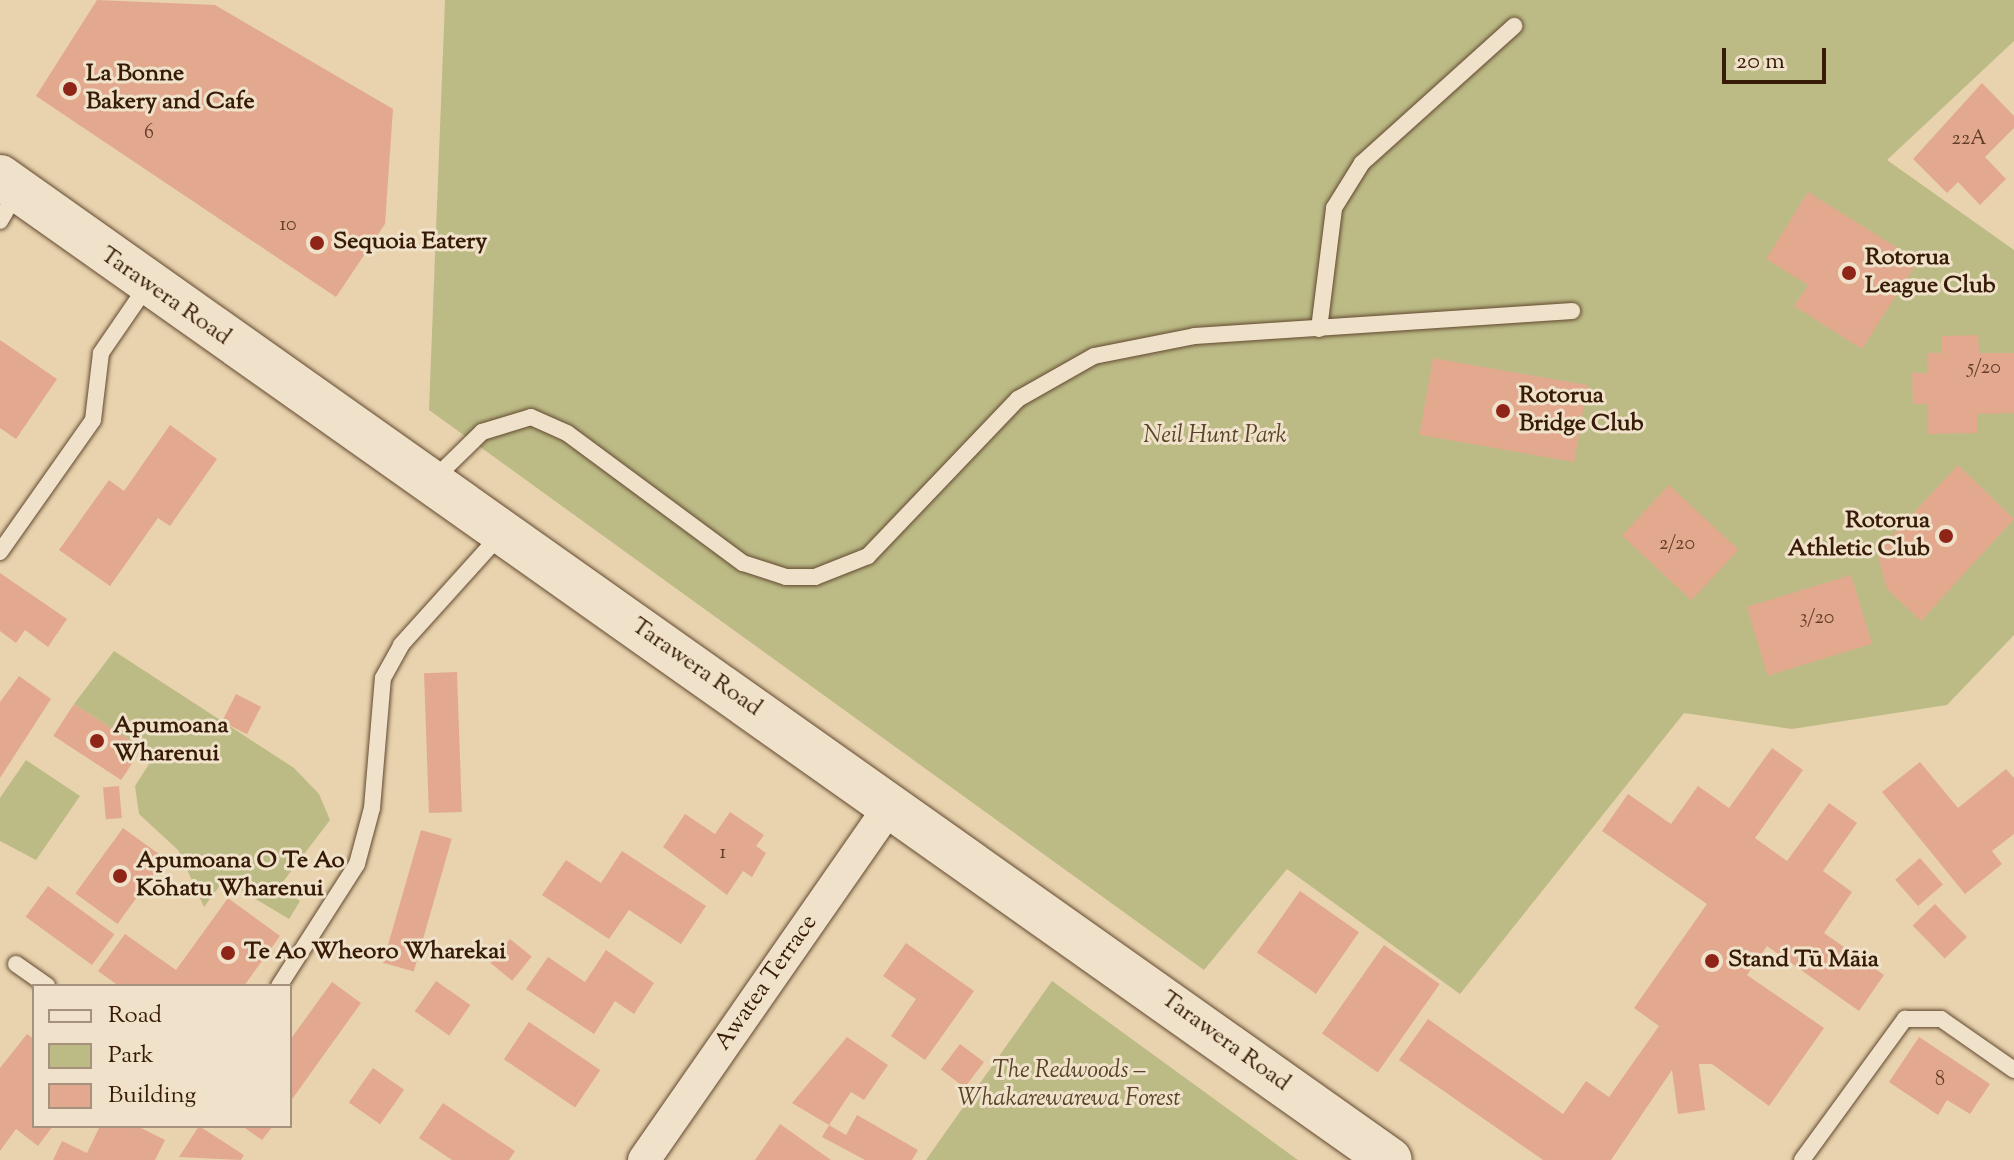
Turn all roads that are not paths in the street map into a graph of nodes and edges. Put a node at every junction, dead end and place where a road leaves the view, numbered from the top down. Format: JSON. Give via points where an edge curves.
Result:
{"nodes":[{"id":1,"x":1514,"y":26,"type":"dead end"},
{"id":2,"x":6,"y":197,"type":"edge"},
{"id":3,"x":147,"y":286,"type":"junction"},
{"id":4,"x":1572,"y":311,"type":"dead end"},
{"id":5,"x":1319,"y":329,"type":"junction"},
{"id":6,"x":432,"y":481,"type":"junction"},
{"id":7,"x":503,"y":531,"type":"junction"},
{"id":8,"x":0,"y":552,"type":"edge"},
{"id":9,"x":891,"y":805,"type":"junction"},
{"id":10,"x":16,"y":964,"type":"dead end"},
{"id":11,"x":44,"y":984,"type":"edge"},
{"id":12,"x":280,"y":984,"type":"edge"},
{"id":13,"x":2014,"y":1070,"type":"edge"},
{"id":14,"x":644,"y":1160,"type":"edge"},
{"id":15,"x":1390,"y":1160,"type":"edge"},
{"id":16,"x":1802,"y":1160,"type":"edge"}],
"edges":[{"from":1,"to":5,"type":"lane","via":[[1362,163],[1334,208]]},
{"from":2,"to":3,"type":"main road","name":"Tarawera Road"},
{"from":3,"to":6,"type":"main road","name":"Tarawera Road"},
{"from":3,"to":8,"type":"lane","via":[[101,353],[93,420]]},
{"from":4,"to":5,"type":"lane"},
{"from":5,"to":6,"type":"lane","via":[[1142,343],[1063,369],[1018,399],[868,556],[815,577],[786,577],[743,563],[567,433],[531,417],[482,432]]},
{"from":6,"to":7,"type":"main road","name":"Tarawera Road"},
{"from":7,"to":9,"type":"main road","name":"Tarawera Road"},
{"from":7,"to":12,"type":"lane","via":[[401,645],[383,678],[372,808],[357,864]]},
{"from":9,"to":14,"type":"street","name":"Awatea Terrace"},
{"from":9,"to":15,"type":"main road","name":"Tarawera Road"},
{"from":10,"to":11,"type":"lane"},
{"from":13,"to":16,"type":"lane","via":[[1941,1019],[1905,1019]]}]}
